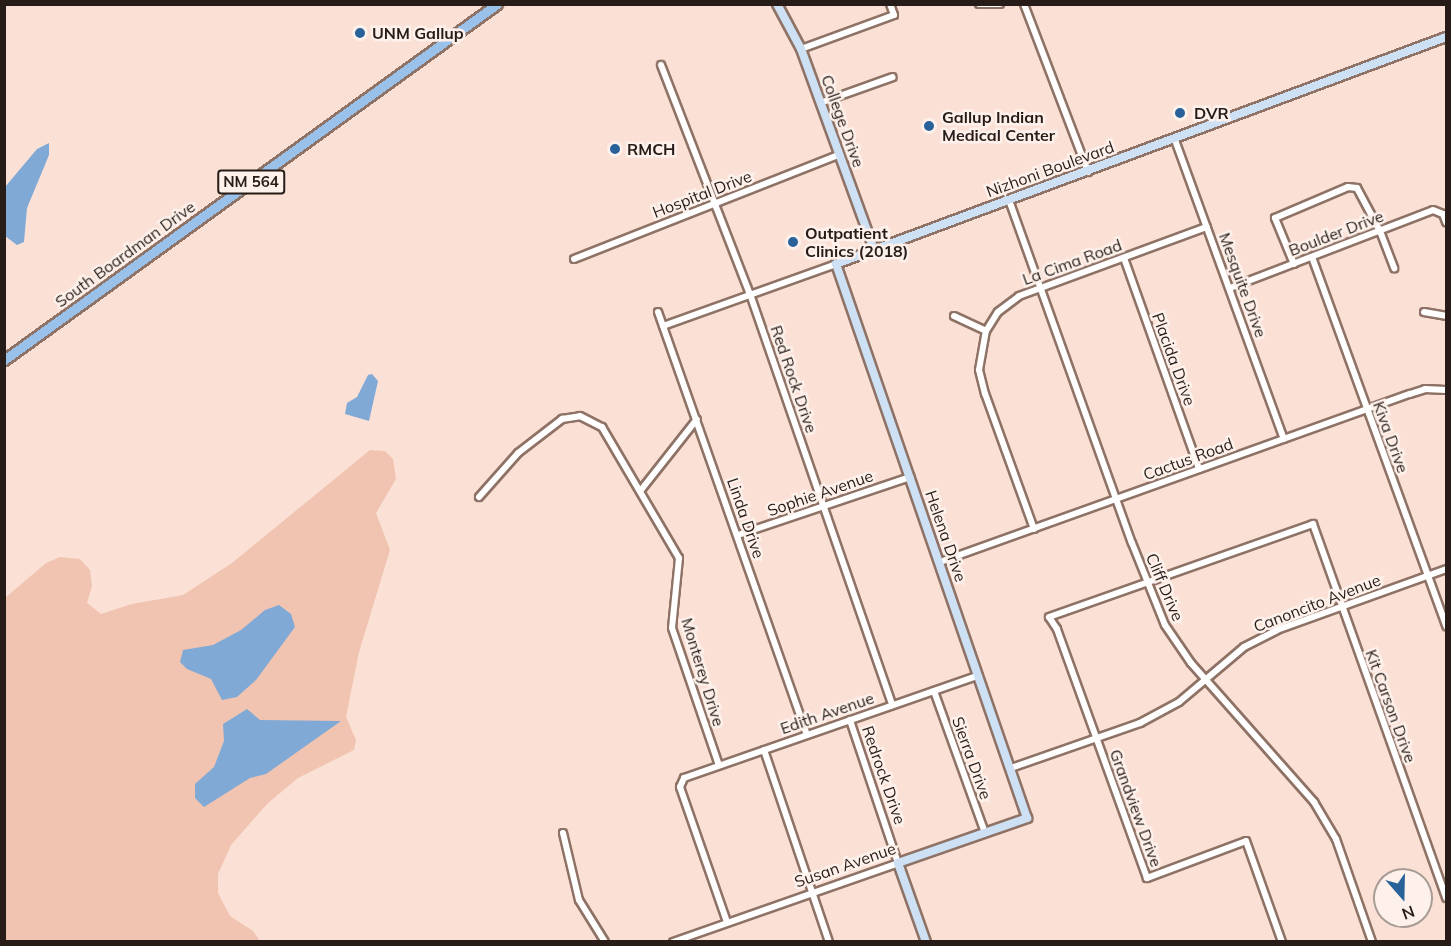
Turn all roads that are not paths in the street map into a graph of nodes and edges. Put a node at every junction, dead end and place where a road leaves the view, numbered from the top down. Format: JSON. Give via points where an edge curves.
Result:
{"nodes":[{"id":1,"x":497,"y":4,"type":"edge"},
{"id":2,"x":777,"y":4,"type":"edge"},
{"id":3,"x":890,"y":4,"type":"edge"},
{"id":4,"x":980,"y":4,"type":"edge"},
{"id":5,"x":1000,"y":4,"type":"edge"},
{"id":6,"x":1024,"y":4,"type":"edge"},
{"id":7,"x":1446,"y":37,"type":"edge"},
{"id":8,"x":801,"y":49,"type":"junction"},
{"id":9,"x":661,"y":65,"type":"dead end"},
{"id":10,"x":893,"y":77,"type":"dead end"},
{"id":11,"x":820,"y":103,"type":"junction"},
{"id":12,"x":1175,"y":140,"type":"junction"},
{"id":13,"x":840,"y":154,"type":"junction"},
{"id":14,"x":1088,"y":172,"type":"junction"},
{"id":15,"x":1009,"y":200,"type":"junction"},
{"id":16,"x":716,"y":204,"type":"junction"},
{"id":17,"x":1446,"y":222,"type":"edge"},
{"id":18,"x":1208,"y":227,"type":"junction"},
{"id":19,"x":1380,"y":231,"type":"junction"},
{"id":20,"x":874,"y":250,"type":"junction"},
{"id":21,"x":1312,"y":257,"type":"junction"},
{"id":22,"x":1124,"y":258,"type":"junction"},
{"id":23,"x":574,"y":259,"type":"dead end"},
{"id":24,"x":836,"y":264,"type":"junction"},
{"id":25,"x":1294,"y":264,"type":"junction"},
{"id":26,"x":1394,"y":268,"type":"dead end"},
{"id":27,"x":1041,"y":288,"type":"junction"},
{"id":28,"x":1230,"y":288,"type":"junction"},
{"id":29,"x":750,"y":294,"type":"junction"},
{"id":30,"x":658,"y":312,"type":"dead end"},
{"id":31,"x":1424,"y":312,"type":"dead end"},
{"id":32,"x":954,"y":316,"type":"dead end"},
{"id":33,"x":1446,"y":316,"type":"edge"},
{"id":34,"x":663,"y":326,"type":"junction"},
{"id":35,"x":986,"y":331,"type":"junction"},
{"id":36,"x":4,"y":360,"type":"edge"},
{"id":37,"x":1446,"y":390,"type":"edge"},
{"id":38,"x":1366,"y":409,"type":"junction"},
{"id":39,"x":697,"y":419,"type":"junction"},
{"id":40,"x":1284,"y":439,"type":"junction"},
{"id":41,"x":1199,"y":469,"type":"junction"},
{"id":42,"x":910,"y":477,"type":"junction"},
{"id":43,"x":641,"y":490,"type":"junction"},
{"id":44,"x":478,"y":497,"type":"dead end"},
{"id":45,"x":1117,"y":499,"type":"junction"},
{"id":46,"x":824,"y":506,"type":"junction"},
{"id":47,"x":1034,"y":529,"type":"junction"},
{"id":48,"x":738,"y":535,"type":"junction"},
{"id":49,"x":940,"y":562,"type":"junction"},
{"id":50,"x":1446,"y":569,"type":"edge"},
{"id":51,"x":1428,"y":576,"type":"junction"},
{"id":52,"x":1148,"y":584,"type":"junction"},
{"id":53,"x":1341,"y":606,"type":"junction"},
{"id":54,"x":1446,"y":626,"type":"edge"},
{"id":55,"x":979,"y":675,"type":"junction"},
{"id":56,"x":1206,"y":678,"type":"junction"},
{"id":57,"x":934,"y":691,"type":"junction"},
{"id":58,"x":892,"y":705,"type":"junction"},
{"id":59,"x":850,"y":720,"type":"junction"},
{"id":60,"x":807,"y":735,"type":"junction"},
{"id":61,"x":1097,"y":738,"type":"junction"},
{"id":62,"x":764,"y":750,"type":"junction"},
{"id":63,"x":719,"y":765,"type":"junction"},
{"id":64,"x":1011,"y":768,"type":"junction"},
{"id":65,"x":1027,"y":818,"type":"joint"},
{"id":66,"x":563,"y":833,"type":"dead end"},
{"id":67,"x":985,"y":833,"type":"junction"},
{"id":68,"x":898,"y":863,"type":"junction"},
{"id":69,"x":812,"y":893,"type":"junction"},
{"id":70,"x":1446,"y":898,"type":"edge"},
{"id":71,"x":727,"y":922,"type":"junction"},
{"id":72,"x":605,"y":942,"type":"edge"},
{"id":73,"x":673,"y":942,"type":"edge"},
{"id":74,"x":829,"y":942,"type":"edge"},
{"id":75,"x":926,"y":942,"type":"edge"},
{"id":76,"x":1282,"y":942,"type":"edge"},
{"id":77,"x":1372,"y":942,"type":"edge"}],
"edges":[{"from":1,"to":36,"type":"main road","name":"South Boardman Drive","number":"NM 564"},
{"from":2,"to":8,"type":"main road","name":"College Drive"},
{"from":3,"to":8,"type":"street","via":[[894,15]]},
{"from":4,"to":5,"type":"street"},
{"from":6,"to":14,"type":"street"},
{"from":7,"to":12,"type":"main road","name":"Nizhoni Boulevard"},
{"from":8,"to":11,"type":"main road","name":"College Drive"},
{"from":9,"to":16,"type":"street","name":"Red Rock Drive"},
{"from":10,"to":11,"type":"street"},
{"from":11,"to":13,"type":"main road","name":"College Drive"},
{"from":12,"to":14,"type":"main road","name":"Nizhoni Boulevard"},
{"from":12,"to":18,"type":"street","name":"Mesquite Drive"},
{"from":13,"to":16,"type":"street","name":"Hospital Drive"},
{"from":13,"to":20,"type":"main road","name":"College Drive"},
{"from":14,"to":15,"type":"main road","name":"Nizhoni Boulevard"},
{"from":15,"to":20,"type":"main road","name":"Nizhoni Boulevard"},
{"from":15,"to":27,"type":"street","name":"Cliff Drive"},
{"from":16,"to":23,"type":"street","name":"Hospital Drive"},
{"from":16,"to":29,"type":"street","name":"Red Rock Drive"},
{"from":17,"to":19,"type":"street","name":"Boulder Drive","via":[[1433,210]]},
{"from":18,"to":22,"type":"street","name":"La Cima Road"},
{"from":18,"to":28,"type":"street","name":"Mesquite Drive"},
{"from":19,"to":21,"type":"street","name":"Boulder Drive"},
{"from":19,"to":25,"type":"street","via":[[1357,188],[1348,187],[1298,205],[1275,218]]},
{"from":19,"to":26,"type":"street"},
{"from":20,"to":24,"type":"main road","name":"Nizhoni Boulevard"},
{"from":21,"to":25,"type":"street","name":"Boulder Drive"},
{"from":21,"to":38,"type":"street","name":"Kiva Drive"},
{"from":22,"to":27,"type":"street","name":"La Cima Road"},
{"from":22,"to":41,"type":"street","name":"Placida Drive"},
{"from":24,"to":29,"type":"street","name":"Nizhoni Boulevard"},
{"from":24,"to":42,"type":"main road","name":"Helena Drive"},
{"from":25,"to":28,"type":"street","name":"Boulder Drive"},
{"from":27,"to":35,"type":"street","name":"La Cima Road","via":[[1008,304]]},
{"from":27,"to":45,"type":"street","name":"Cliff Drive"},
{"from":28,"to":40,"type":"street","name":"Mesquite Drive"},
{"from":29,"to":34,"type":"street","name":"Nizhoni Boulevard"},
{"from":29,"to":46,"type":"street","name":"Red Rock Drive"},
{"from":30,"to":34,"type":"street","name":"Linda Drive"},
{"from":31,"to":33,"type":"street"},
{"from":32,"to":35,"type":"street"},
{"from":34,"to":39,"type":"street","name":"Linda Drive"},
{"from":35,"to":47,"type":"street","name":"La Cima Road","via":[[979,370]]},
{"from":37,"to":38,"type":"street","name":"Cactus Road","via":[[1425,389]]},
{"from":38,"to":40,"type":"street","name":"Cactus Road"},
{"from":38,"to":51,"type":"street","name":"Kiva Drive"},
{"from":39,"to":43,"type":"street"},
{"from":39,"to":48,"type":"street","name":"Linda Drive"},
{"from":40,"to":41,"type":"street","name":"Cactus Road"},
{"from":41,"to":45,"type":"street","name":"Cactus Road"},
{"from":42,"to":46,"type":"street","name":"Sophie Avenue"},
{"from":42,"to":49,"type":"main road","name":"Helena Drive"},
{"from":43,"to":44,"type":"street","name":"Monterey Drive","via":[[602,427],[580,416],[562,419],[518,453]]},
{"from":43,"to":63,"type":"street","name":"Monterey Drive","via":[[679,558],[672,628]]},
{"from":45,"to":47,"type":"street","name":"Cactus Road"},
{"from":45,"to":52,"type":"street","name":"Cliff Drive"},
{"from":46,"to":48,"type":"street","name":"Sophie Avenue"},
{"from":46,"to":58,"type":"street","name":"Red Rock Drive"},
{"from":47,"to":49,"type":"street","name":"Cactus Road"},
{"from":48,"to":60,"type":"street","name":"Linda Drive"},
{"from":49,"to":55,"type":"main road","name":"Helena Drive"},
{"from":50,"to":51,"type":"street","name":"Canoncito Avenue"},
{"from":51,"to":53,"type":"street","name":"Canoncito Avenue"},
{"from":51,"to":54,"type":"street","name":"Kiva Drive"},
{"from":52,"to":53,"type":"street","name":"Kit Carson Drive","via":[[1313,524]]},
{"from":52,"to":56,"type":"street","name":"Cliff Drive","via":[[1173,638]]},
{"from":52,"to":61,"type":"street","name":"Grandview Drive","via":[[1049,617],[1057,629]]},
{"from":53,"to":56,"type":"street","name":"Canoncito Avenue","via":[[1252,642]]},
{"from":53,"to":70,"type":"street","name":"Kit Carson Drive"},
{"from":55,"to":57,"type":"street","name":"Edith Avenue"},
{"from":55,"to":64,"type":"main road","name":"Helena Drive"},
{"from":56,"to":61,"type":"street","name":"Canoncito Avenue","via":[[1179,702],[1140,723]]},
{"from":56,"to":77,"type":"street","name":"Cliff Drive","via":[[1314,802],[1335,839]]},
{"from":57,"to":58,"type":"street","name":"Edith Avenue"},
{"from":57,"to":67,"type":"street","name":"Sierra Drive"},
{"from":58,"to":59,"type":"street","name":"Edith Avenue"},
{"from":59,"to":60,"type":"street","name":"Edith Avenue"},
{"from":59,"to":68,"type":"street","name":"Redrock Drive"},
{"from":60,"to":62,"type":"street","name":"Edith Avenue"},
{"from":61,"to":64,"type":"street","name":"Canoncito Avenue"},
{"from":61,"to":76,"type":"street","name":"Grandview Drive","via":[[1147,878],[1246,841]]},
{"from":62,"to":63,"type":"street","name":"Edith Avenue"},
{"from":62,"to":69,"type":"street"},
{"from":63,"to":71,"type":"street","name":"Edith Avenue","via":[[684,778],[680,787]]},
{"from":64,"to":65,"type":"main road","name":"Helena Drive"},
{"from":65,"to":67,"type":"main road","name":"Susan Avenue"},
{"from":66,"to":72,"type":"street","via":[[579,900]]},
{"from":67,"to":68,"type":"main road","name":"Susan Avenue"},
{"from":68,"to":69,"type":"street","name":"Susan Avenue"},
{"from":68,"to":75,"type":"main road","name":"Redrock Drive"},
{"from":69,"to":71,"type":"street","name":"Susan Avenue"},
{"from":69,"to":74,"type":"street"},
{"from":71,"to":73,"type":"street","name":"Susan Avenue"}]}
